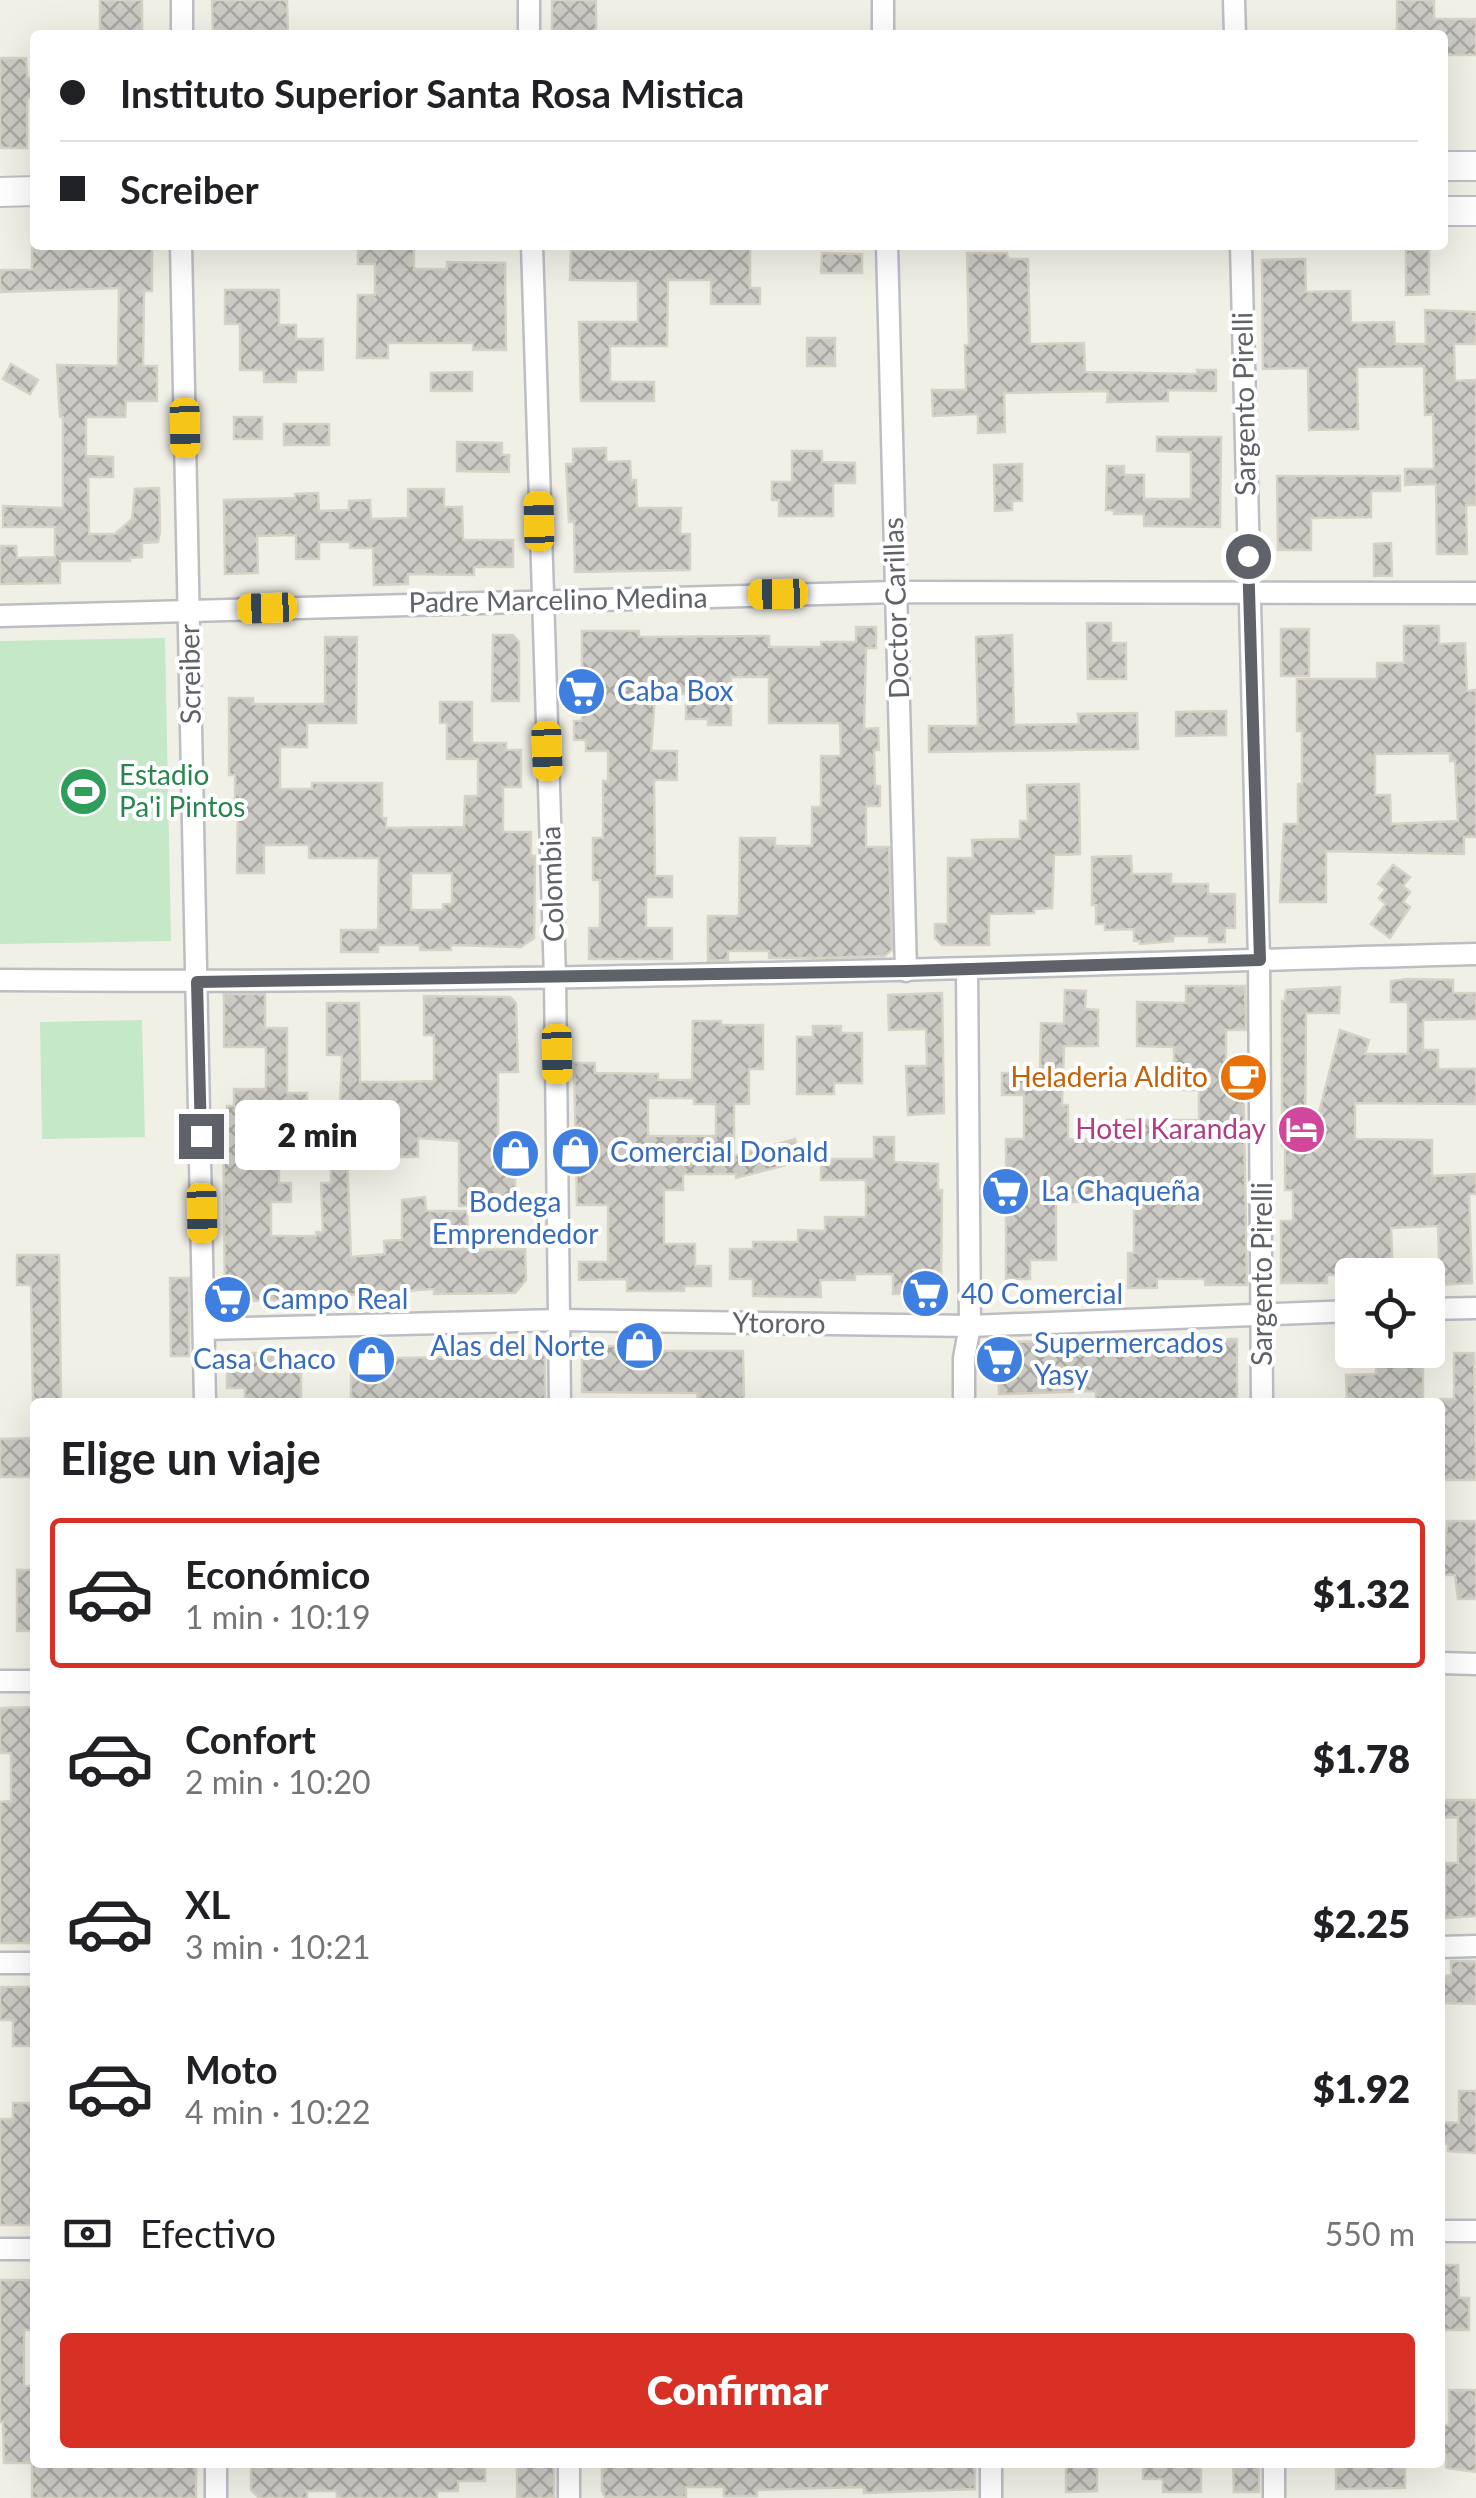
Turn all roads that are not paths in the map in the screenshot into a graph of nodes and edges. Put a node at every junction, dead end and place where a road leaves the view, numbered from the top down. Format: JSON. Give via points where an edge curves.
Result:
{"nodes":[{"id":1,"x":182,"y":0,"type":"edge"},
{"id":2,"x":529,"y":0,"type":"edge"},
{"id":3,"x":883,"y":0,"type":"edge"},
{"id":4,"x":1234,"y":0,"type":"edge"},
{"id":5,"x":182,"y":30,"type":"edge"},
{"id":6,"x":529,"y":30,"type":"edge"},
{"id":7,"x":883,"y":30,"type":"edge"},
{"id":8,"x":1235,"y":30,"type":"edge"},
{"id":9,"x":1448,"y":166,"type":"edge"},
{"id":10,"x":1476,"y":166,"type":"edge"},
{"id":11,"x":30,"y":190,"type":"edge"},
{"id":12,"x":0,"y":192,"type":"edge"},
{"id":13,"x":1448,"y":211,"type":"edge"},
{"id":14,"x":1476,"y":212,"type":"edge"},
{"id":15,"x":181,"y":250,"type":"edge"},
{"id":16,"x":532,"y":250,"type":"edge"},
{"id":17,"x":887,"y":250,"type":"edge"},
{"id":18,"x":1241,"y":250,"type":"edge"},
{"id":19,"x":896,"y":592,"type":"junction"},
{"id":20,"x":1476,"y":594,"type":"edge"},
{"id":21,"x":1248,"y":595,"type":"junction"},
{"id":22,"x":541,"y":600,"type":"junction"},
{"id":23,"x":189,"y":610,"type":"junction"},
{"id":24,"x":0,"y":616,"type":"edge"},
{"id":25,"x":1476,"y":954,"type":"edge"},
{"id":26,"x":1260,"y":960,"type":"junction"},
{"id":27,"x":967,"y":969,"type":"junction"},
{"id":28,"x":906,"y":971,"type":"junction"},
{"id":29,"x":556,"y":978,"type":"junction"},
{"id":30,"x":0,"y":980,"type":"edge"},
{"id":31,"x":197,"y":982,"type":"junction"},
{"id":32,"x":1476,"y":1308,"type":"edge"},
{"id":33,"x":1445,"y":1309,"type":"edge"},
{"id":34,"x":1335,"y":1311,"type":"edge"},
{"id":35,"x":1262,"y":1313,"type":"junction"},
{"id":36,"x":561,"y":1320,"type":"junction"},
{"id":37,"x":970,"y":1326,"type":"junction"},
{"id":38,"x":205,"y":1329,"type":"junction"},
{"id":39,"x":206,"y":1398,"type":"edge"},
{"id":40,"x":560,"y":1398,"type":"edge"},
{"id":41,"x":964,"y":1398,"type":"edge"},
{"id":42,"x":1262,"y":1398,"type":"edge"},
{"id":43,"x":1445,"y":1663,"type":"edge"},
{"id":44,"x":1476,"y":1664,"type":"edge"},
{"id":45,"x":0,"y":1681,"type":"edge"},
{"id":46,"x":30,"y":1681,"type":"edge"},
{"id":47,"x":1476,"y":1946,"type":"edge"},
{"id":48,"x":1445,"y":1947,"type":"edge"},
{"id":49,"x":0,"y":1963,"type":"edge"},
{"id":50,"x":30,"y":1963,"type":"edge"},
{"id":51,"x":1476,"y":2230,"type":"edge"},
{"id":52,"x":1445,"y":2231,"type":"edge"},
{"id":53,"x":0,"y":2249,"type":"edge"},
{"id":54,"x":30,"y":2249,"type":"edge"},
{"id":55,"x":216,"y":2468,"type":"edge"},
{"id":56,"x":569,"y":2468,"type":"edge"},
{"id":57,"x":991,"y":2468,"type":"edge"},
{"id":58,"x":1274,"y":2468,"type":"edge"},
{"id":59,"x":216,"y":2498,"type":"edge"},
{"id":60,"x":569,"y":2498,"type":"edge"},
{"id":61,"x":991,"y":2498,"type":"edge"},
{"id":62,"x":1274,"y":2498,"type":"edge"}],
"edges":[{"from":1,"to":5,"type":"street"},
{"from":2,"to":6,"type":"street"},
{"from":3,"to":7,"type":"street"},
{"from":4,"to":8,"type":"street"},
{"from":9,"to":10,"type":"street"},
{"from":11,"to":12,"type":"street"},
{"from":13,"to":14,"type":"street"},
{"from":15,"to":23,"type":"street","name":"Screiber"},
{"from":16,"to":22,"type":"street","name":"Colombia"},
{"from":17,"to":19,"type":"street","name":"Doctor Carillas"},
{"from":18,"to":21,"type":"street","name":"Sargento Pirelli"},
{"from":19,"to":21,"type":"street","name":"Padre Marcelino Medina"},
{"from":19,"to":22,"type":"street","name":"Padre Marcelino Medina"},
{"from":19,"to":28,"type":"street","name":"Doctor Carillas"},
{"from":20,"to":21,"type":"street","name":"Padre Marcelino Medina"},
{"from":21,"to":26,"type":"street","name":"Sargento Pirelli"},
{"from":22,"to":23,"type":"street","name":"Padre Marcelino Medina"},
{"from":22,"to":29,"type":"street","name":"Colombia"},
{"from":23,"to":24,"type":"street","name":"Padre Marcelino Medina"},
{"from":23,"to":31,"type":"street","name":"Screiber"},
{"from":25,"to":26,"type":"street"},
{"from":26,"to":27,"type":"street"},
{"from":26,"to":35,"type":"street","name":"Sargento Pirelli"},
{"from":27,"to":28,"type":"street"},
{"from":27,"to":37,"type":"street"},
{"from":28,"to":29,"type":"street"},
{"from":29,"to":31,"type":"street"},
{"from":29,"to":36,"type":"street","name":"Colombia"},
{"from":30,"to":31,"type":"street"},
{"from":31,"to":38,"type":"street","name":"Screiber"},
{"from":32,"to":33,"type":"street"},
{"from":34,"to":35,"type":"street","name":"Ytororo"},
{"from":35,"to":37,"type":"street","name":"Ytororo"},
{"from":35,"to":42,"type":"street","name":"Sargento Pirelli"},
{"from":36,"to":37,"type":"street","name":"Ytororo"},
{"from":36,"to":38,"type":"street","name":"Ytororo"},
{"from":36,"to":40,"type":"street","name":"Colombia"},
{"from":37,"to":41,"type":"street"},
{"from":38,"to":39,"type":"street","name":"Screiber"},
{"from":43,"to":44,"type":"street"},
{"from":45,"to":46,"type":"street"},
{"from":47,"to":48,"type":"street"},
{"from":49,"to":50,"type":"street"},
{"from":51,"to":52,"type":"street"},
{"from":53,"to":54,"type":"street"},
{"from":55,"to":59,"type":"street"},
{"from":56,"to":60,"type":"street"},
{"from":57,"to":61,"type":"street"},
{"from":58,"to":62,"type":"street"}]}
